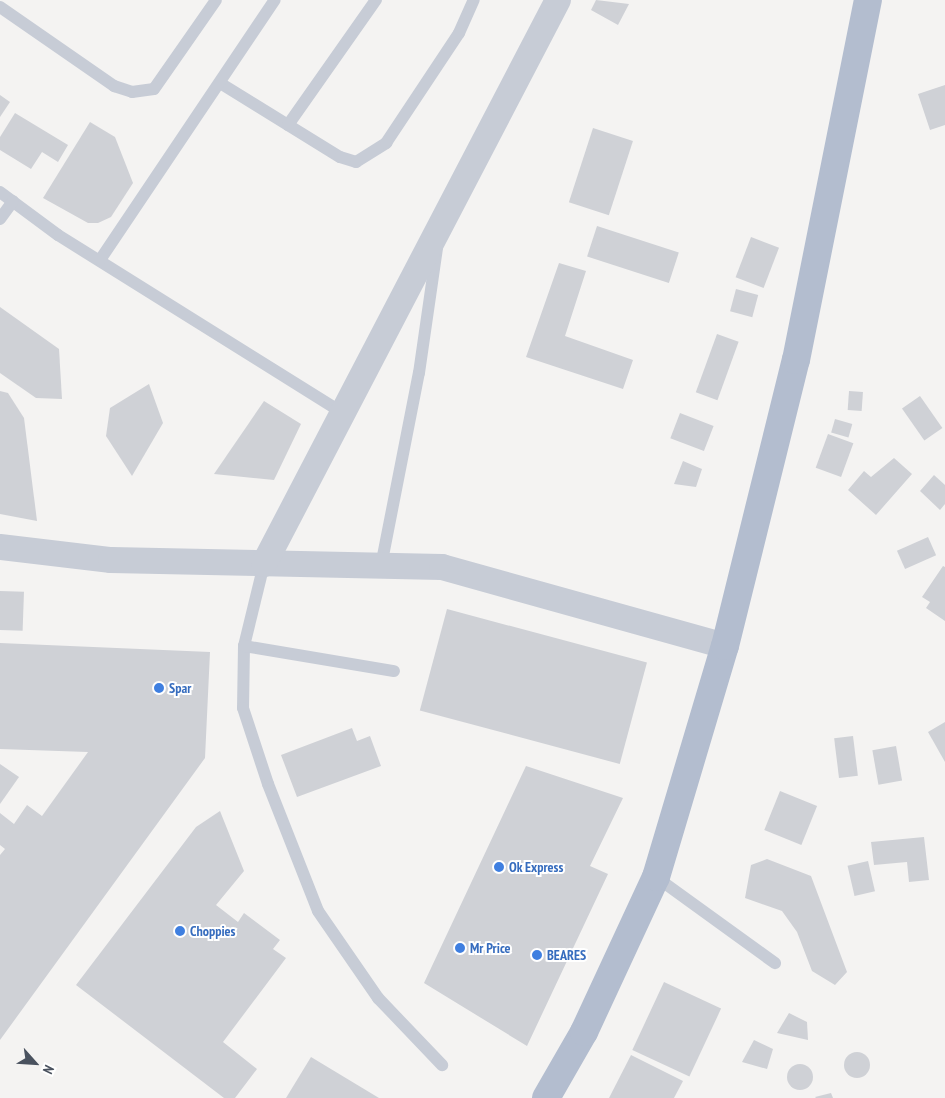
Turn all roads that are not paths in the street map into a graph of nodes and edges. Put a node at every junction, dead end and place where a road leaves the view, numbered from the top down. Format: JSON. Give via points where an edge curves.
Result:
{"nodes":[{"id":1,"x":216,"y":0,"type":"edge"},
{"id":2,"x":275,"y":0,"type":"edge"},
{"id":3,"x":376,"y":0,"type":"edge"},
{"id":4,"x":474,"y":0,"type":"edge"},
{"id":5,"x":558,"y":0,"type":"edge"},
{"id":6,"x":868,"y":0,"type":"edge"},
{"id":7,"x":0,"y":7,"type":"edge"},
{"id":8,"x":220,"y":83,"type":"junction"},
{"id":9,"x":288,"y":125,"type":"junction"},
{"id":10,"x":0,"y":192,"type":"edge"},
{"id":11,"x":13,"y":201,"type":"junction"},
{"id":12,"x":0,"y":219,"type":"edge"},
{"id":13,"x":439,"y":234,"type":"junction"},
{"id":14,"x":100,"y":260,"type":"junction"},
{"id":15,"x":345,"y":414,"type":"junction"},
{"id":16,"x":0,"y":547,"type":"edge"},
{"id":17,"x":264,"y":564,"type":"junction"},
{"id":18,"x":380,"y":566,"type":"junction"},
{"id":19,"x":244,"y":646,"type":"junction"},
{"id":20,"x":725,"y":646,"type":"junction"},
{"id":21,"x":394,"y":671,"type":"dead end"},
{"id":22,"x":656,"y":877,"type":"junction"},
{"id":23,"x":775,"y":963,"type":"dead end"},
{"id":24,"x":442,"y":1065,"type":"dead end"},
{"id":25,"x":546,"y":1098,"type":"edge"}],
"edges":[{"from":1,"to":7,"type":"lane","via":[[154,88],[132,92],[114,86]]},
{"from":2,"to":8,"type":"lane"},
{"from":3,"to":9,"type":"lane"},
{"from":4,"to":9,"type":"lane","via":[[410,109],[371,156],[356,162],[340,158]]},
{"from":5,"to":13,"type":"street"},
{"from":6,"to":20,"type":"main road","via":[[796,360]]},
{"from":8,"to":9,"type":"lane"},
{"from":8,"to":14,"type":"lane"},
{"from":10,"to":11,"type":"lane"},
{"from":11,"to":12,"type":"lane"},
{"from":11,"to":14,"type":"lane"},
{"from":13,"to":15,"type":"street"},
{"from":13,"to":18,"type":"lane","via":[[419,373]]},
{"from":14,"to":15,"type":"lane"},
{"from":15,"to":17,"type":"street"},
{"from":16,"to":17,"type":"street","via":[[111,560]]},
{"from":17,"to":18,"type":"street"},
{"from":17,"to":19,"type":"lane"},
{"from":18,"to":20,"type":"street","via":[[451,570]]},
{"from":19,"to":21,"type":"lane"},
{"from":19,"to":24,"type":"lane","via":[[243,708],[318,911],[378,998]]},
{"from":20,"to":22,"type":"main road"},
{"from":22,"to":23,"type":"lane"},
{"from":22,"to":25,"type":"main road","via":[[584,1032]]}]}
